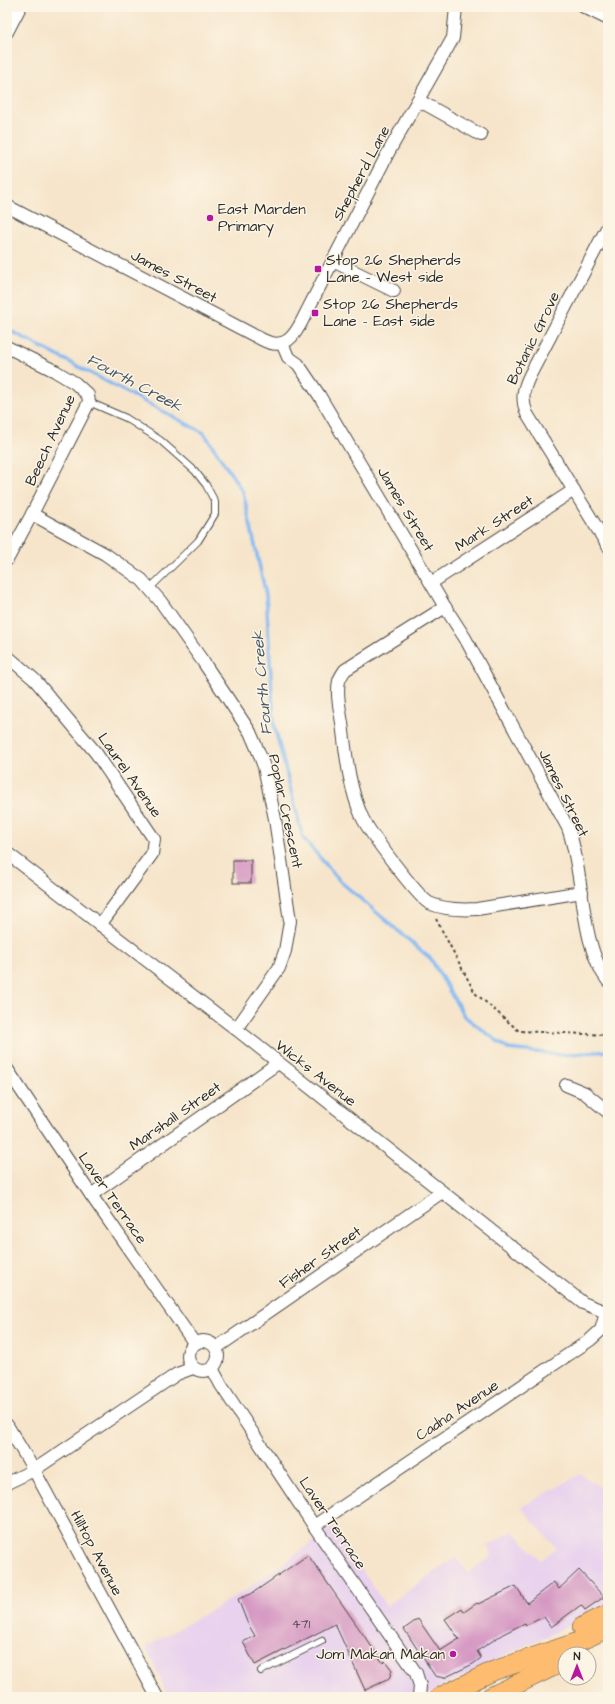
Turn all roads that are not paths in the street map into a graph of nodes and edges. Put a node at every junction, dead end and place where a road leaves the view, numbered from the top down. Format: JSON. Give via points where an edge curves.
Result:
{"nodes":[{"id":1,"x":20,"y":7,"type":"edge"},
{"id":2,"x":456,"y":7,"type":"edge"},
{"id":3,"x":584,"y":7,"type":"edge"},
{"id":4,"x":608,"y":19,"type":"edge"},
{"id":5,"x":7,"y":32,"type":"edge"},
{"id":6,"x":418,"y":100,"type":"junction"},
{"id":7,"x":481,"y":134,"type":"dead end"},
{"id":8,"x":7,"y":206,"type":"edge"},
{"id":9,"x":608,"y":226,"type":"edge"},
{"id":10,"x":333,"y":261,"type":"junction"},
{"id":11,"x":394,"y":291,"type":"dead end"},
{"id":12,"x":282,"y":343,"type":"junction"},
{"id":13,"x":7,"y":347,"type":"edge"},
{"id":14,"x":89,"y":402,"type":"junction"},
{"id":15,"x":574,"y":490,"type":"junction"},
{"id":16,"x":32,"y":514,"type":"junction"},
{"id":17,"x":608,"y":546,"type":"edge"},
{"id":18,"x":7,"y":560,"type":"edge"},
{"id":19,"x":431,"y":583,"type":"junction"},
{"id":20,"x":149,"y":589,"type":"junction"},
{"id":21,"x":445,"y":608,"type":"junction"},
{"id":22,"x":7,"y":656,"type":"edge"},
{"id":23,"x":7,"y":853,"type":"edge"},
{"id":24,"x":582,"y":892,"type":"junction"},
{"id":25,"x":100,"y":925,"type":"junction"},
{"id":26,"x":608,"y":981,"type":"edge"},
{"id":27,"x":236,"y":1030,"type":"junction"},
{"id":28,"x":278,"y":1063,"type":"junction"},
{"id":29,"x":7,"y":1069,"type":"edge"},
{"id":30,"x":566,"y":1086,"type":"dead end"},
{"id":31,"x":608,"y":1112,"type":"edge"},
{"id":32,"x":442,"y":1192,"type":"junction"},
{"id":33,"x":91,"y":1195,"type":"junction"},
{"id":34,"x":607,"y":1313,"type":"edge"},
{"id":35,"x":195,"y":1344,"type":"junction"},
{"id":36,"x":216,"y":1348,"type":"junction"},
{"id":37,"x":193,"y":1368,"type":"junction"},
{"id":38,"x":212,"y":1368,"type":"junction"},
{"id":39,"x":7,"y":1425,"type":"edge"},
{"id":40,"x":34,"y":1470,"type":"junction"},
{"id":41,"x":7,"y":1483,"type":"edge"},
{"id":42,"x":314,"y":1526,"type":"junction"},
{"id":43,"x":608,"y":1614,"type":"edge"},
{"id":44,"x":608,"y":1628,"type":"edge"},
{"id":45,"x":322,"y":1641,"type":"dead end"},
{"id":46,"x":608,"y":1641,"type":"edge"},
{"id":47,"x":597,"y":1646,"type":"edge"},
{"id":48,"x":557,"y":1665,"type":"edge"},
{"id":49,"x":261,"y":1671,"type":"dead end"},
{"id":50,"x":493,"y":1671,"type":"junction"},
{"id":51,"x":449,"y":1695,"type":"edge"},
{"id":52,"x":157,"y":1697,"type":"edge"},
{"id":53,"x":419,"y":1697,"type":"edge"},
{"id":54,"x":490,"y":1697,"type":"edge"}],
"edges":[{"from":1,"to":5,"type":"street"},
{"from":2,"to":6,"type":"street","name":"Shepherd Lane","via":[[453,38]]},
{"from":3,"to":4,"type":"street"},
{"from":6,"to":7,"type":"street"},
{"from":6,"to":10,"type":"street","name":"Shepherd Lane"},
{"from":8,"to":12,"type":"street","name":"James Street","via":[[271,344]]},
{"from":9,"to":15,"type":"street","name":"Botanic Grove","via":[[523,391],[527,414]]},
{"from":10,"to":11,"type":"street"},
{"from":10,"to":12,"type":"street","name":"Shepherd Lane","via":[[297,331]]},
{"from":12,"to":19,"type":"street","name":"James Street","via":[[288,357],[298,364],[319,395]]},
{"from":13,"to":14,"type":"street","name":"Beech Avenue","via":[[75,383],[88,395]]},
{"from":14,"to":16,"type":"street","name":"Beech Avenue"},
{"from":14,"to":20,"type":"lane","via":[[126,418],[160,440],[195,471],[215,502],[215,514],[198,541]]},
{"from":15,"to":17,"type":"street","name":"Botanic Grove"},
{"from":15,"to":19,"type":"street","name":"Mark Street"},
{"from":16,"to":18,"type":"street","name":"Beech Avenue"},
{"from":16,"to":20,"type":"street","name":"Poplar Crescent","via":[[105,554],[142,580]]},
{"from":19,"to":21,"type":"street","name":"James Street"},
{"from":20,"to":27,"type":"street","name":"Poplar Crescent","via":[[161,602],[250,732],[264,767],[275,819],[290,921],[285,951],[279,968]]},
{"from":21,"to":24,"type":"street","name":"James Street","via":[[465,638],[568,828]]},
{"from":21,"to":24,"type":"street","via":[[345,670],[339,679],[338,690],[350,780],[362,817],[384,850],[428,902],[440,907],[477,909]]},
{"from":22,"to":25,"type":"street","name":"Laurel Avenue","via":[[36,680],[96,753],[154,839],[152,854]]},
{"from":23,"to":25,"type":"street","name":"Wicks Avenue"},
{"from":24,"to":26,"type":"street","name":"James Street","via":[[590,942],[596,962]]},
{"from":25,"to":27,"type":"street","name":"Wicks Avenue"},
{"from":27,"to":28,"type":"street","name":"Wicks Avenue"},
{"from":28,"to":32,"type":"street","name":"Wicks Avenue"},
{"from":28,"to":33,"type":"street","name":"Marshall Street"},
{"from":29,"to":33,"type":"street","name":"Laver Terrace"},
{"from":30,"to":31,"type":"street","via":[[584,1093]]},
{"from":32,"to":34,"type":"street","name":"Wicks Avenue","via":[[583,1303]]},
{"from":32,"to":36,"type":"street","name":"Fisher Street"},
{"from":33,"to":35,"type":"street","name":"Laver Terrace"},
{"from":34,"to":42,"type":"street","name":"Cadna Avenue","via":[[601,1330],[590,1340]]},
{"from":35,"to":36,"type":"street","via":[[209,1342]]},
{"from":35,"to":37,"type":"street","via":[[191,1346],[187,1357]]},
{"from":36,"to":38,"type":"street","via":[[218,1358]]},
{"from":37,"to":38,"type":"street","via":[[204,1372]]},
{"from":37,"to":40,"type":"street","via":[[177,1374]]},
{"from":38,"to":42,"type":"street","name":"Laver Terrace"},
{"from":39,"to":40,"type":"street","name":"Hilltop Avenue"},
{"from":40,"to":41,"type":"street"},
{"from":40,"to":52,"type":"street","name":"Hilltop Avenue"},
{"from":42,"to":53,"type":"street","name":"Laver Terrace","via":[[416,1673],[420,1686]]},
{"from":43,"to":50,"type":"main road"},
{"from":44,"to":50,"type":"main road","via":[[578,1642]]},
{"from":45,"to":49,"type":"lane"},
{"from":46,"to":47,"type":"main road"},
{"from":48,"to":54,"type":"main road"},
{"from":50,"to":51,"type":"main road"}]}
